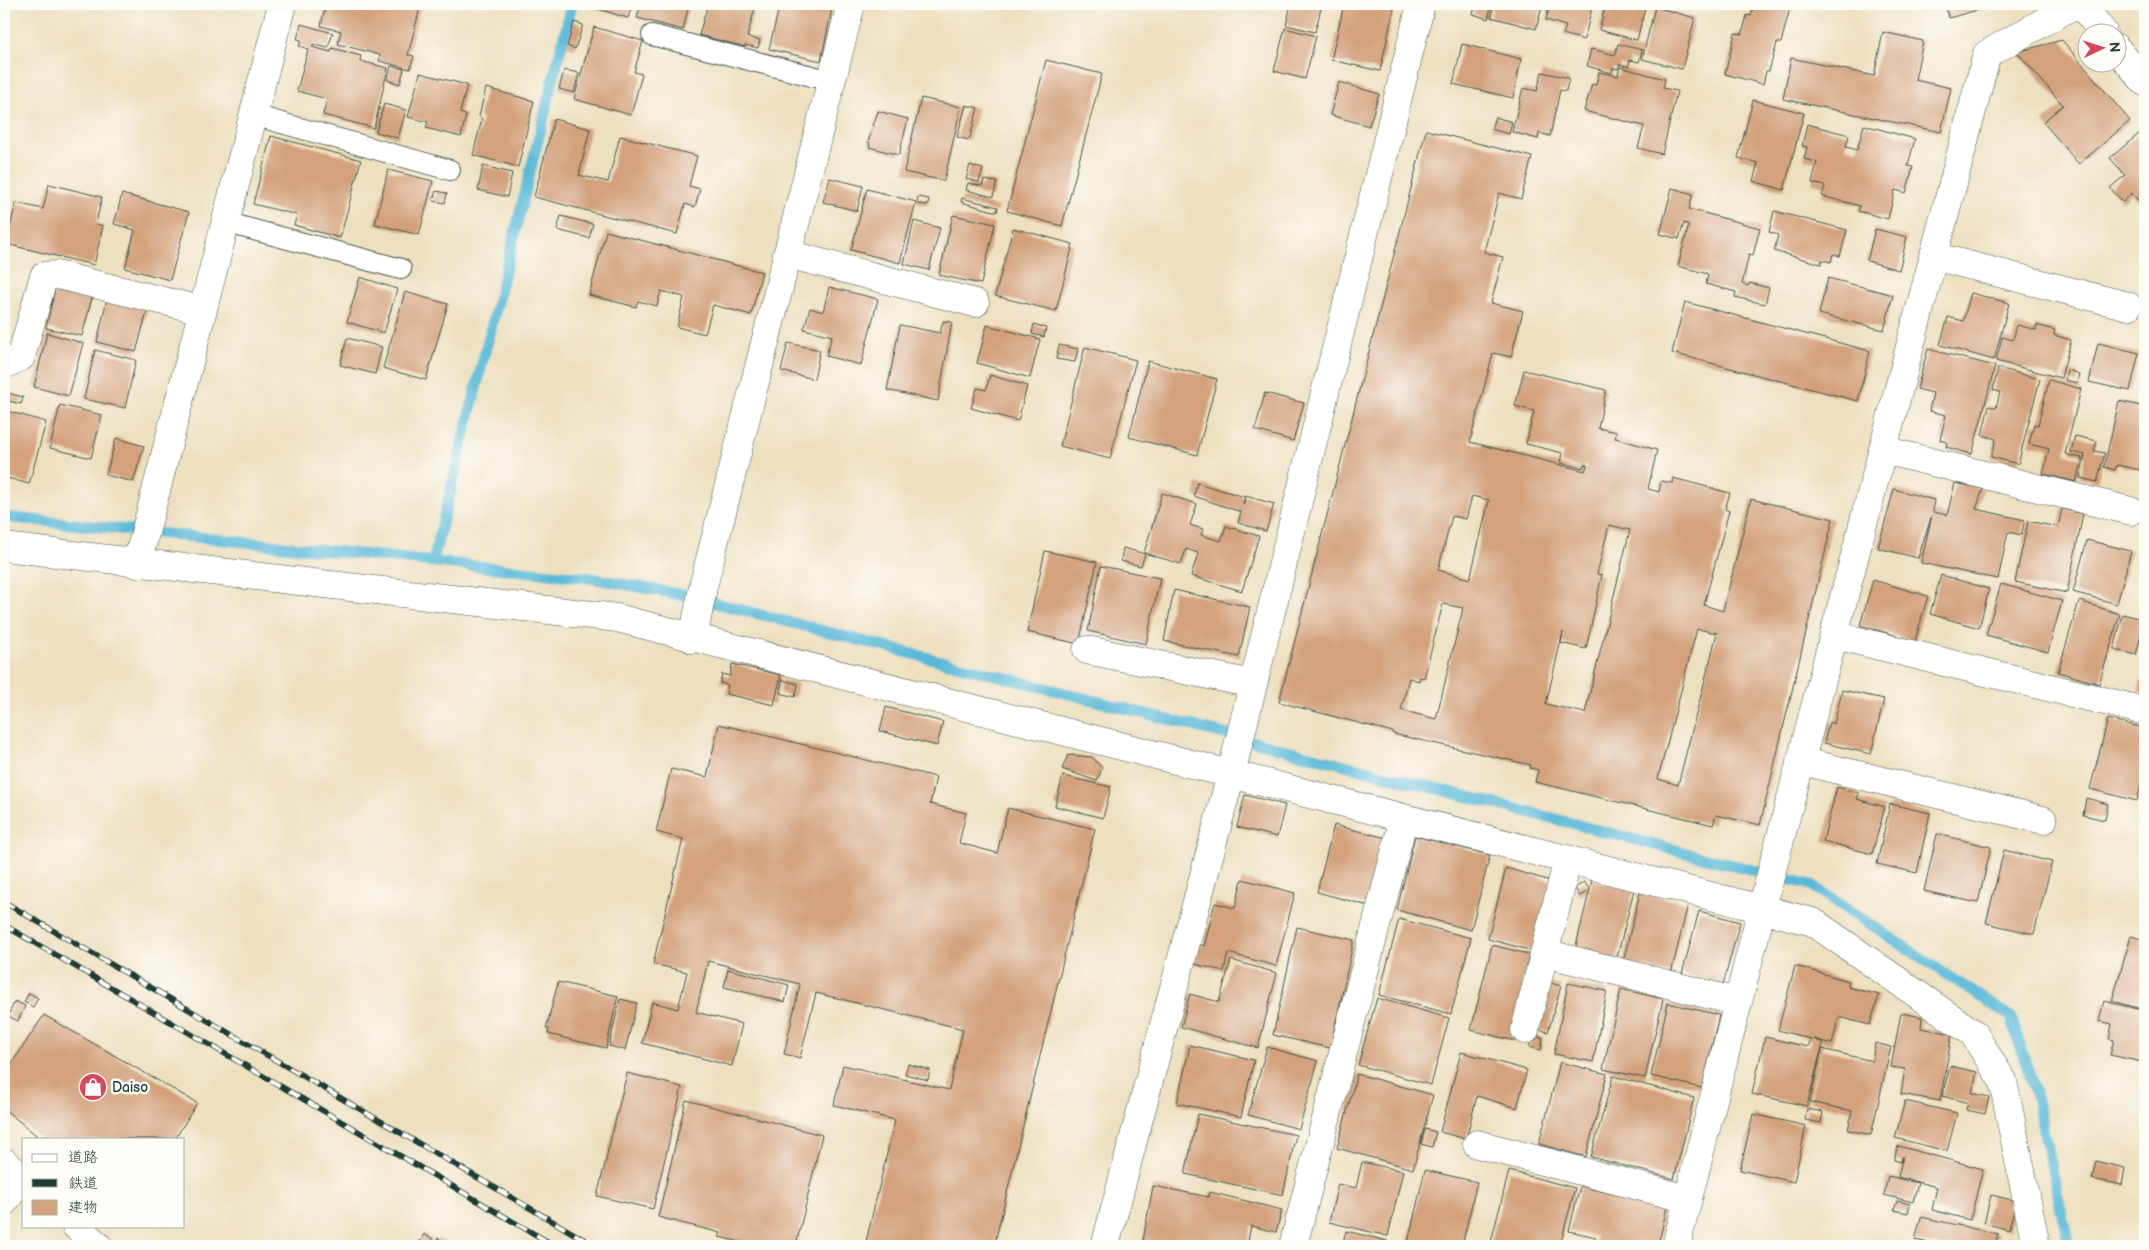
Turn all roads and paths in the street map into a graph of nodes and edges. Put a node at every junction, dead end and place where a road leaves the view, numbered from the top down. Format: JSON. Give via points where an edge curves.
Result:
{"nodes":[{"id":1,"x":282,"y":4,"type":"edge"},
{"id":2,"x":851,"y":4,"type":"edge"},
{"id":3,"x":1421,"y":4,"type":"edge"},
{"id":4,"x":2075,"y":4,"type":"edge"},
{"id":5,"x":2081,"y":4,"type":"edge"},
{"id":6,"x":2095,"y":22,"type":"edge"},
{"id":7,"x":652,"y":35,"type":"dead end"},
{"id":8,"x":2126,"y":60,"type":"edge"},
{"id":9,"x":831,"y":81,"type":"junction"},
{"id":10,"x":2145,"y":82,"type":"edge"},
{"id":11,"x":253,"y":115,"type":"junction"},
{"id":12,"x":450,"y":170,"type":"dead end"},
{"id":13,"x":224,"y":222,"type":"junction"},
{"id":14,"x":787,"y":254,"type":"junction"},
{"id":15,"x":1934,"y":256,"type":"junction"},
{"id":16,"x":401,"y":269,"type":"dead end"},
{"id":17,"x":975,"y":303,"type":"dead end"},
{"id":18,"x":2128,"y":306,"type":"dead end"},
{"id":19,"x":201,"y":310,"type":"junction"},
{"id":20,"x":4,"y":365,"type":"edge"},
{"id":21,"x":1883,"y":450,"type":"junction"},
{"id":22,"x":2131,"y":512,"type":"dead end"},
{"id":23,"x":4,"y":548,"type":"edge"},
{"id":24,"x":138,"y":558,"type":"junction"},
{"id":25,"x":695,"y":628,"type":"junction"},
{"id":26,"x":1834,"y":635,"type":"junction"},
{"id":27,"x":1087,"y":650,"type":"dead end"},
{"id":28,"x":1253,"y":684,"type":"junction"},
{"id":29,"x":2145,"y":711,"type":"edge"},
{"id":30,"x":1801,"y":761,"type":"junction"},
{"id":31,"x":1233,"y":762,"type":"junction"},
{"id":32,"x":1404,"y":818,"type":"junction"},
{"id":33,"x":2043,"y":820,"type":"dead end"},
{"id":34,"x":1568,"y":859,"type":"junction"},
{"id":35,"x":1764,"y":899,"type":"junction"},
{"id":36,"x":1545,"y":953,"type":"junction"},
{"id":37,"x":1738,"y":1002,"type":"junction"},
{"id":38,"x":1525,"y":1030,"type":"dead end"},
{"id":39,"x":1477,"y":1144,"type":"dead end"},
{"id":40,"x":16,"y":1174,"type":"edge"},
{"id":41,"x":1688,"y":1199,"type":"junction"},
{"id":42,"x":4,"y":1202,"type":"edge"},
{"id":43,"x":78,"y":1228,"type":"edge"},
{"id":44,"x":98,"y":1246,"type":"edge"},
{"id":45,"x":1105,"y":1246,"type":"edge"},
{"id":46,"x":1293,"y":1246,"type":"edge"},
{"id":47,"x":1676,"y":1246,"type":"edge"},
{"id":48,"x":2036,"y":1246,"type":"edge"}],
"edges":[{"from":1,"to":11,"type":"street"},
{"from":2,"to":9,"type":"street"},
{"from":3,"to":28,"type":"street"},
{"from":4,"to":15,"type":"street","via":[[1987,54]]},
{"from":5,"to":6,"type":"street"},
{"from":7,"to":9,"type":"lane"},
{"from":8,"to":10,"type":"street"},
{"from":9,"to":14,"type":"street"},
{"from":11,"to":12,"type":"lane"},
{"from":11,"to":13,"type":"street"},
{"from":13,"to":16,"type":"lane"},
{"from":13,"to":19,"type":"street"},
{"from":14,"to":17,"type":"street"},
{"from":14,"to":25,"type":"street"},
{"from":15,"to":18,"type":"street"},
{"from":15,"to":21,"type":"street"},
{"from":19,"to":20,"type":"street","via":[[57,275],[44,276],[21,357]]},
{"from":19,"to":24,"type":"street"},
{"from":21,"to":22,"type":"street"},
{"from":21,"to":26,"type":"street"},
{"from":23,"to":24,"type":"street"},
{"from":24,"to":25,"type":"street"},
{"from":25,"to":31,"type":"street"},
{"from":26,"to":29,"type":"street"},
{"from":26,"to":30,"type":"street"},
{"from":27,"to":28,"type":"street"},
{"from":28,"to":31,"type":"street"},
{"from":30,"to":33,"type":"street"},
{"from":30,"to":35,"type":"street"},
{"from":31,"to":32,"type":"street"},
{"from":31,"to":45,"type":"street"},
{"from":32,"to":34,"type":"street"},
{"from":32,"to":46,"type":"street"},
{"from":34,"to":35,"type":"street"},
{"from":34,"to":36,"type":"street"},
{"from":35,"to":37,"type":"street"},
{"from":35,"to":48,"type":"street","via":[[1813,922],[1973,1033],[2003,1082]]},
{"from":36,"to":37,"type":"street"},
{"from":36,"to":38,"type":"street"},
{"from":37,"to":41,"type":"street"},
{"from":39,"to":41,"type":"street"},
{"from":40,"to":42,"type":"street"},
{"from":41,"to":47,"type":"street"},
{"from":43,"to":44,"type":"street"}]}
